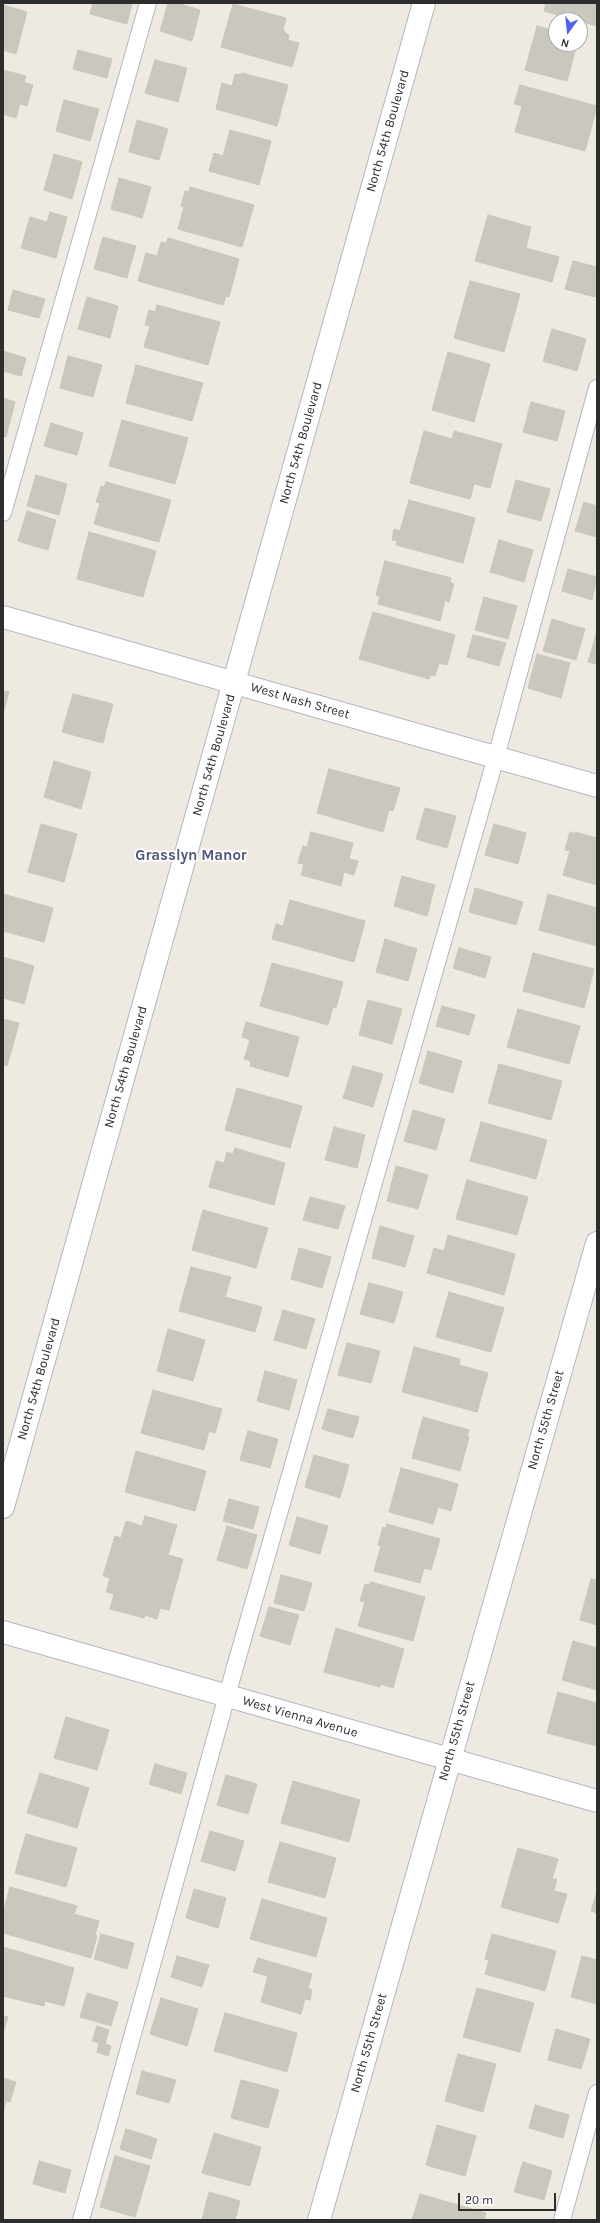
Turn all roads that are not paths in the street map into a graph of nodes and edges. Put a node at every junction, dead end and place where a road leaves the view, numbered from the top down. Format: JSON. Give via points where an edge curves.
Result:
{"nodes":[{"id":1,"x":148,"y":3,"type":"edge"},
{"id":2,"x":424,"y":3,"type":"edge"},
{"id":3,"x":597,"y":388,"type":"edge"},
{"id":4,"x":3,"y":513,"type":"edge"},
{"id":5,"x":3,"y":617,"type":"edge"},
{"id":6,"x":234,"y":682,"type":"junction"},
{"id":7,"x":496,"y":757,"type":"junction"},
{"id":8,"x":597,"y":786,"type":"edge"},
{"id":9,"x":597,"y":1243,"type":"edge"},
{"id":10,"x":3,"y":1507,"type":"edge"},
{"id":11,"x":3,"y":1632,"type":"edge"},
{"id":12,"x":226,"y":1696,"type":"junction"},
{"id":13,"x":449,"y":1759,"type":"junction"},
{"id":14,"x":597,"y":1801,"type":"edge"},
{"id":15,"x":597,"y":2093,"type":"edge"},
{"id":16,"x":81,"y":2220,"type":"edge"},
{"id":17,"x":319,"y":2220,"type":"edge"},
{"id":18,"x":562,"y":2220,"type":"edge"}],
"edges":[{"from":1,"to":4,"type":"lane"},
{"from":2,"to":6,"type":"street","name":"North 54th Boulevard"},
{"from":3,"to":7,"type":"lane"},
{"from":5,"to":6,"type":"street","name":"West Nash Street"},
{"from":6,"to":7,"type":"street","name":"West Nash Street"},
{"from":6,"to":10,"type":"street","name":"North 54th Boulevard"},
{"from":7,"to":8,"type":"street","name":"West Nash Street"},
{"from":7,"to":12,"type":"lane"},
{"from":9,"to":13,"type":"street","name":"North 55th Street"},
{"from":11,"to":12,"type":"street","name":"West Vienna Avenue"},
{"from":12,"to":13,"type":"street","name":"West Vienna Avenue"},
{"from":12,"to":16,"type":"lane"},
{"from":13,"to":14,"type":"street","name":"West Vienna Avenue"},
{"from":13,"to":17,"type":"street","name":"North 55th Street"},
{"from":15,"to":18,"type":"lane"}]}
